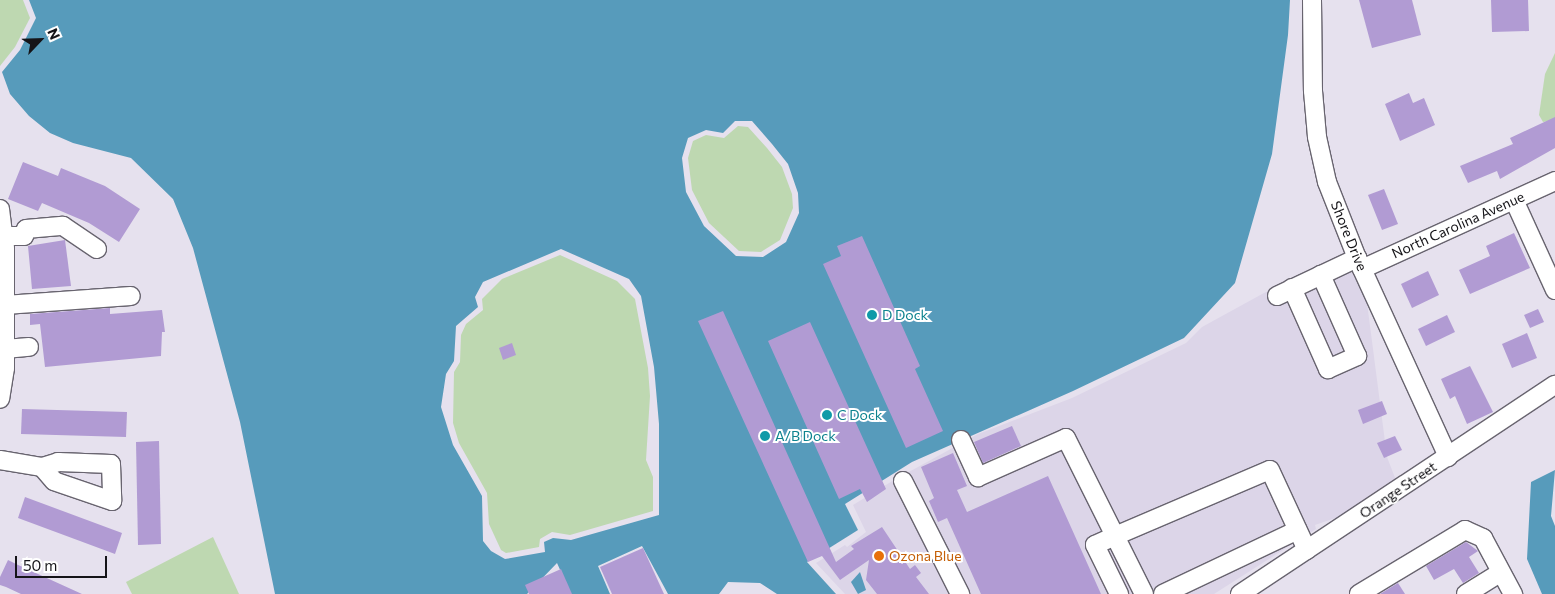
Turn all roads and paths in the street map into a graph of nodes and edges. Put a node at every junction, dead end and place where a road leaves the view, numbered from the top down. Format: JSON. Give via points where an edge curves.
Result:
{"nodes":[{"id":1,"x":1312,"y":0,"type":"edge"},
{"id":2,"x":1555,"y":181,"type":"edge"},
{"id":3,"x":1514,"y":200,"type":"junction"},
{"id":4,"x":0,"y":210,"type":"edge"},
{"id":5,"x":4,"y":236,"type":"junction"},
{"id":6,"x":96,"y":249,"type":"dead end"},
{"id":7,"x":1359,"y":264,"type":"junction"},
{"id":8,"x":1321,"y":275,"type":"junction"},
{"id":9,"x":1555,"y":290,"type":"edge"},
{"id":10,"x":131,"y":296,"type":"dead end"},
{"id":11,"x":5,"y":305,"type":"junction"},
{"id":12,"x":29,"y":347,"type":"dead end"},
{"id":13,"x":5,"y":350,"type":"junction"},
{"id":14,"x":1555,"y":385,"type":"edge"},
{"id":15,"x":0,"y":399,"type":"edge"},
{"id":16,"x":961,"y":440,"type":"dead end"},
{"id":17,"x":1448,"y":457,"type":"junction"},
{"id":18,"x":0,"y":460,"type":"edge"},
{"id":19,"x":42,"y":467,"type":"dead end"},
{"id":20,"x":903,"y":480,"type":"dead end"},
{"id":21,"x":1298,"y":530,"type":"junction"},
{"id":22,"x":1115,"y":536,"type":"junction"},
{"id":23,"x":1307,"y":550,"type":"junction"},
{"id":24,"x":1500,"y":572,"type":"junction"},
{"id":25,"x":957,"y":593,"type":"edge"},
{"id":26,"x":1119,"y":594,"type":"edge"},
{"id":27,"x":1144,"y":594,"type":"edge"},
{"id":28,"x":1163,"y":594,"type":"edge"},
{"id":29,"x":1240,"y":594,"type":"edge"},
{"id":30,"x":1359,"y":594,"type":"edge"},
{"id":31,"x":1466,"y":594,"type":"edge"},
{"id":32,"x":1513,"y":594,"type":"edge"}],
"edges":[{"from":1,"to":7,"type":"street","name":"Shore Drive","via":[[1317,137],[1327,182]]},
{"from":2,"to":3,"type":"street","name":"North Carolina Avenue"},
{"from":3,"to":7,"type":"street","name":"North Carolina Avenue"},
{"from":3,"to":9,"type":"street"},
{"from":4,"to":5,"type":"street"},
{"from":5,"to":6,"type":"street","via":[[24,236],[26,229],[63,226]]},
{"from":5,"to":11,"type":"street"},
{"from":7,"to":8,"type":"street","name":"North Carolina Avenue"},
{"from":7,"to":17,"type":"street","name":"Shore Drive"},
{"from":8,"to":8,"type":"street","name":"North Carolina Avenue","via":[[1285,292],[1328,369],[1357,356]]},
{"from":10,"to":11,"type":"street"},
{"from":11,"to":13,"type":"street"},
{"from":12,"to":13,"type":"street"},
{"from":13,"to":15,"type":"street"},
{"from":14,"to":17,"type":"street","name":"Orange Street"},
{"from":16,"to":22,"type":"street","via":[[978,477],[1066,438]]},
{"from":17,"to":23,"type":"street","name":"Orange Street"},
{"from":18,"to":19,"type":"street"},
{"from":20,"to":25,"type":"street"},
{"from":21,"to":22,"type":"street","via":[[1270,470]]},
{"from":21,"to":23,"type":"street"},
{"from":21,"to":28,"type":"street"},
{"from":22,"to":26,"type":"street","via":[[1095,545]]},
{"from":22,"to":27,"type":"street"},
{"from":23,"to":29,"type":"street","name":"Orange Street"},
{"from":24,"to":30,"type":"street","via":[[1483,538],[1465,530]]},
{"from":24,"to":31,"type":"street"},
{"from":24,"to":32,"type":"street"}]}
